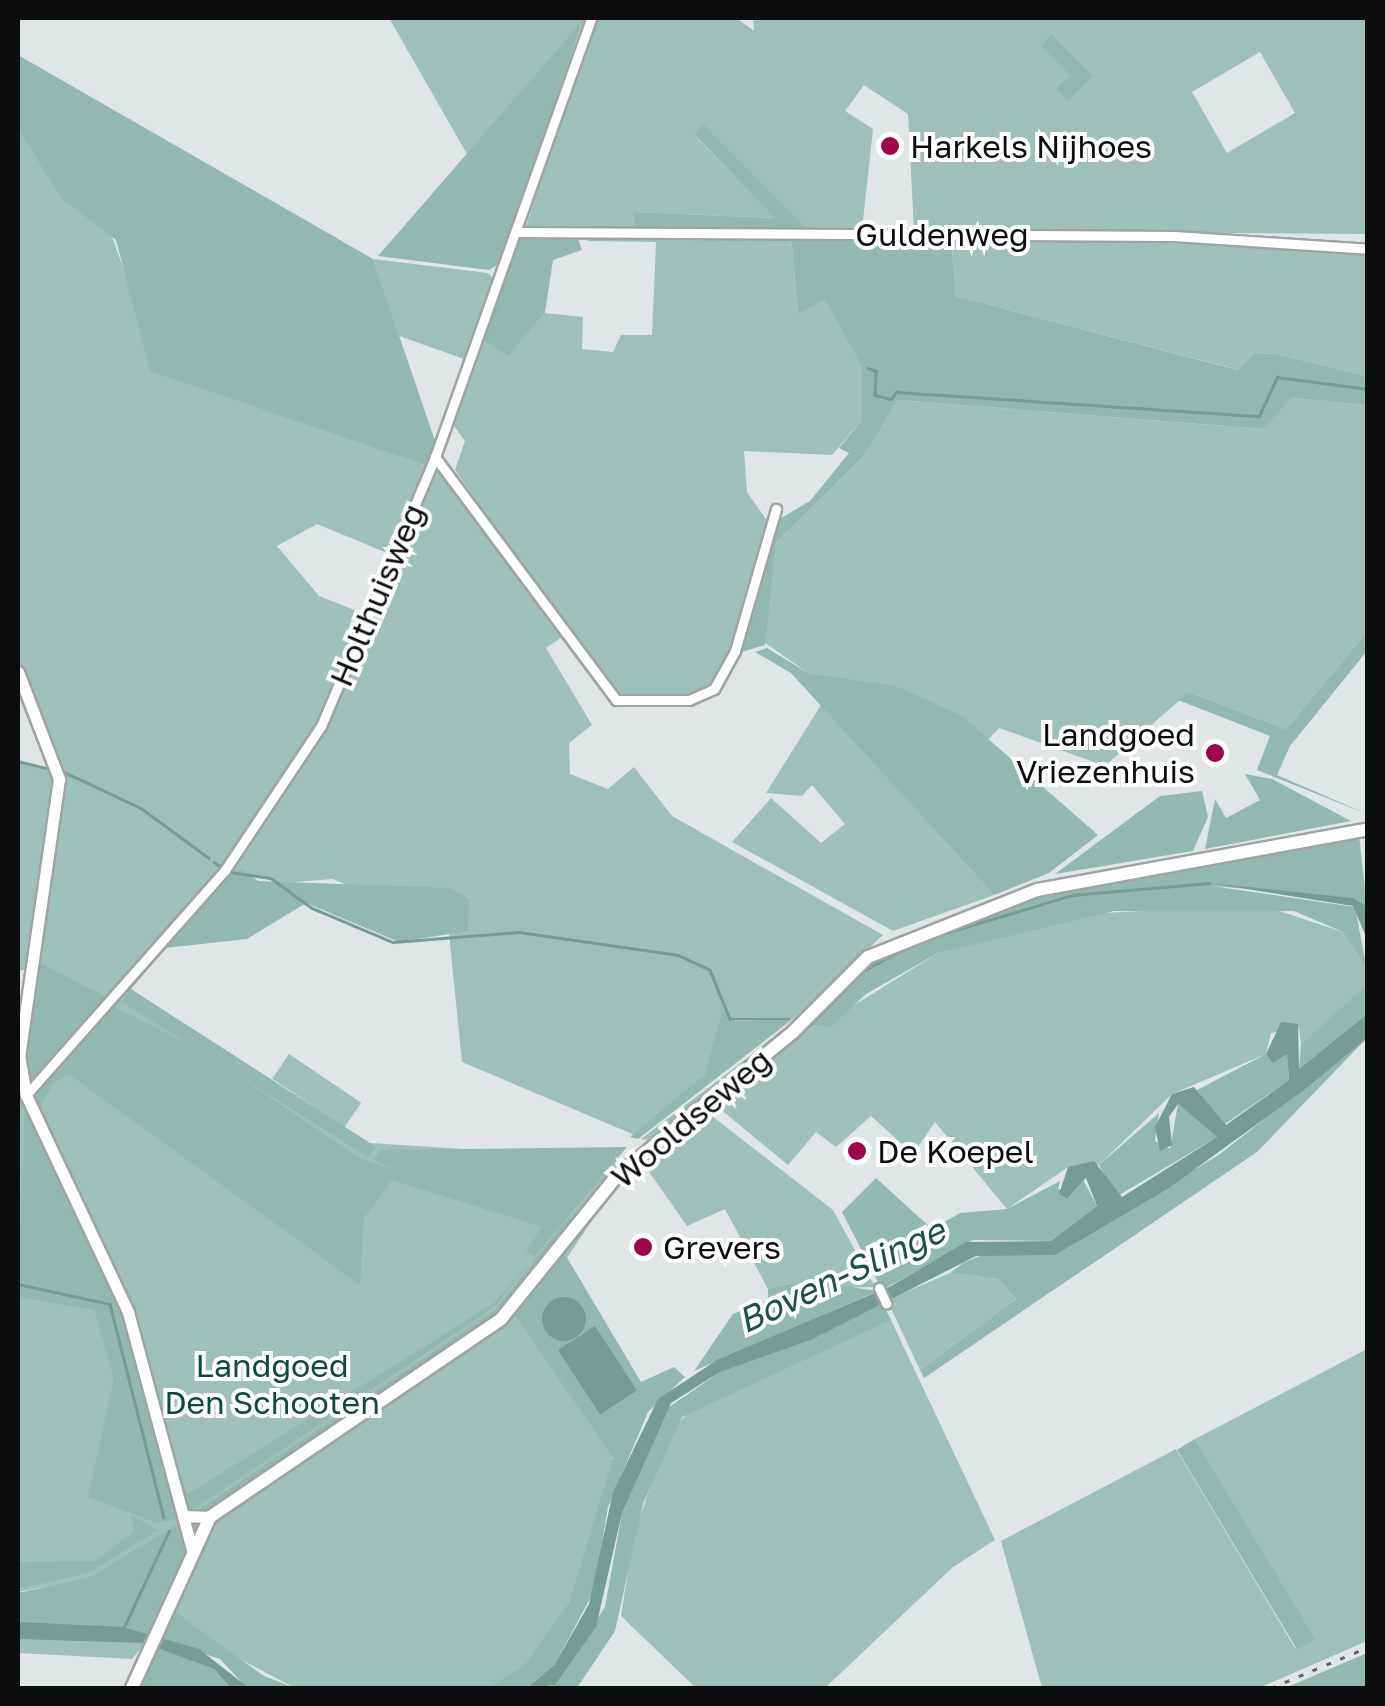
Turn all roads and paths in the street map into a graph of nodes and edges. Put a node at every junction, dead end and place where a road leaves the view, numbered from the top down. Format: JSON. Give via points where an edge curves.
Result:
{"nodes":[{"id":1,"x":592,"y":18,"type":"edge"},
{"id":2,"x":516,"y":232,"type":"junction"},
{"id":3,"x":1368,"y":249,"type":"edge"},
{"id":4,"x":435,"y":458,"type":"junction"},
{"id":5,"x":776,"y":509,"type":"dead end"},
{"id":6,"x":18,"y":672,"type":"edge"},
{"id":7,"x":1368,"y":829,"type":"edge"},
{"id":8,"x":21,"y":1009,"type":"edge"},
{"id":9,"x":26,"y":1095,"type":"junction"},
{"id":10,"x":879,"y":1288,"type":"dead end"},
{"id":11,"x":886,"y":1303,"type":"dead end"},
{"id":12,"x":183,"y":1516,"type":"junction"},
{"id":13,"x":210,"y":1517,"type":"junction"},
{"id":14,"x":192,"y":1550,"type":"junction"},
{"id":15,"x":132,"y":1688,"type":"edge"}],
"edges":[{"from":1,"to":2,"type":"street","name":"Holthuisweg"},
{"from":2,"to":3,"type":"street","name":"Guldenweg","via":[[1188,236]]},
{"from":2,"to":4,"type":"street","name":"Holthuisweg"},
{"from":4,"to":5,"type":"street","via":[[616,700],[689,700],[714,689],[735,651]]},
{"from":4,"to":9,"type":"street","name":"Holthuisweg","via":[[292,775],[225,870]]},
{"from":6,"to":8,"type":"street","via":[[59,779]]},
{"from":7,"to":13,"type":"main road","name":"Wooldseweg","via":[[1059,884],[879,950],[616,1177],[501,1319]]},
{"from":8,"to":9,"type":"street"},
{"from":9,"to":12,"type":"street","via":[[128,1312]]},
{"from":10,"to":11,"type":"street"},
{"from":12,"to":13,"type":"street"},
{"from":12,"to":14,"type":"street"},
{"from":13,"to":14,"type":"main road","name":"Wooldseweg"},
{"from":14,"to":15,"type":"main road","name":"Wooldseweg"}]}
